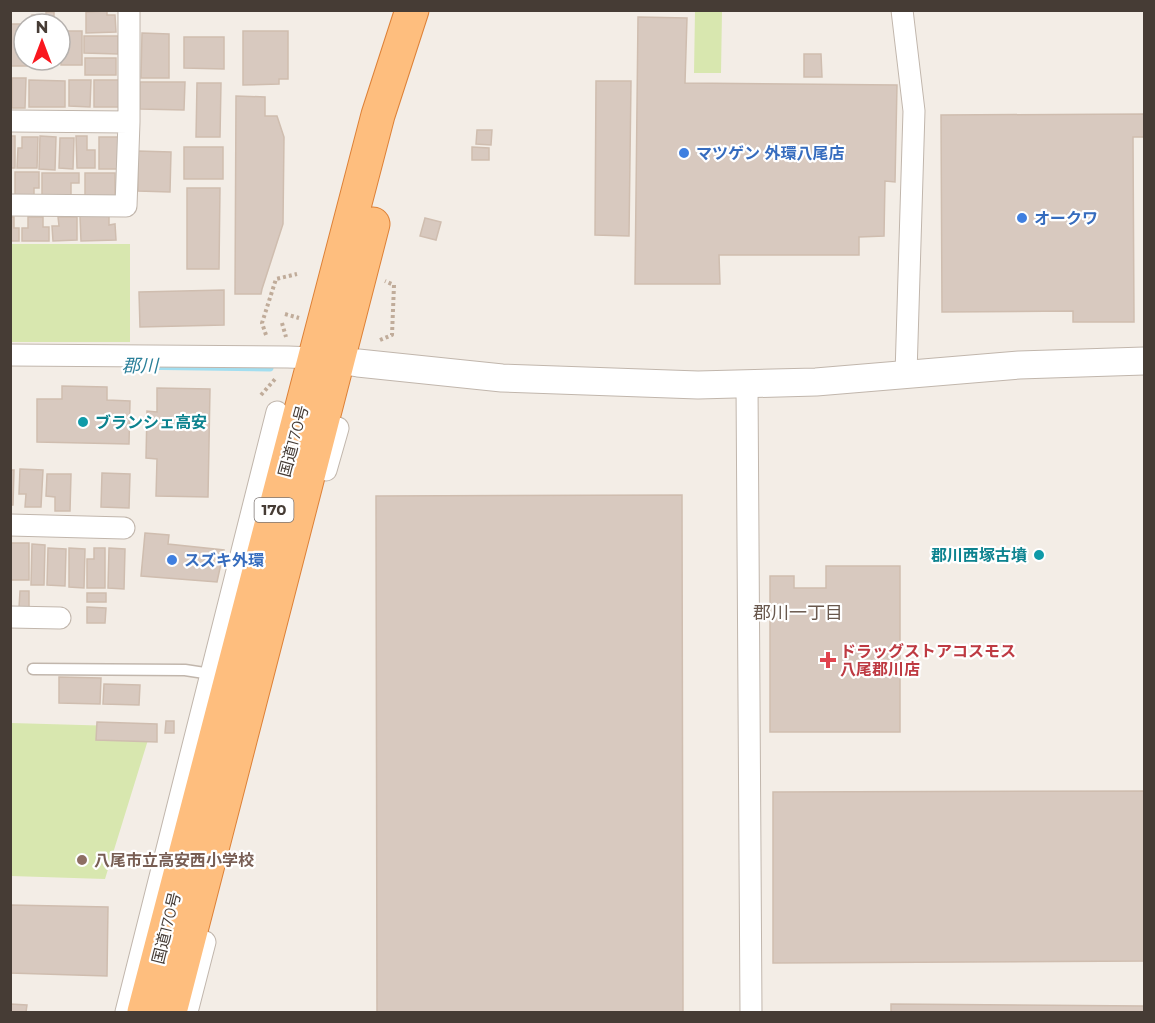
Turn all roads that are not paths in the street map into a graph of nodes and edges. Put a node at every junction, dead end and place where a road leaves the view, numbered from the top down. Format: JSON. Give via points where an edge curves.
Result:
{"nodes":[{"id":1,"x":129,"y":10,"type":"edge"},
{"id":2,"x":413,"y":10,"type":"edge"},
{"id":3,"x":902,"y":10,"type":"edge"},
{"id":4,"x":10,"y":121,"type":"edge"},
{"id":5,"x":129,"y":122,"type":"junction"},
{"id":6,"x":10,"y":205,"type":"edge"},
{"id":7,"x":10,"y":355,"type":"edge"},
{"id":8,"x":326,"y":359,"type":"junction"},
{"id":9,"x":1144,"y":361,"type":"edge"},
{"id":10,"x":906,"y":374,"type":"junction"},
{"id":11,"x":747,"y":384,"type":"junction"},
{"id":12,"x":277,"y":412,"type":"dead end"},
{"id":13,"x":338,"y":428,"type":"dead end"},
{"id":14,"x":10,"y":525,"type":"edge"},
{"id":15,"x":124,"y":528,"type":"dead end"},
{"id":16,"x":10,"y":617,"type":"edge"},
{"id":17,"x":60,"y":618,"type":"dead end"},
{"id":18,"x":33,"y":669,"type":"dead end"},
{"id":19,"x":241,"y":682,"type":"junction"},
{"id":20,"x":126,"y":1012,"type":"edge"},
{"id":21,"x":144,"y":1012,"type":"edge"},
{"id":22,"x":170,"y":1012,"type":"edge"},
{"id":23,"x":187,"y":1012,"type":"edge"},
{"id":24,"x":751,"y":1012,"type":"edge"}],
"edges":[{"from":1,"to":5,"type":"street"},
{"from":2,"to":8,"type":"highway","name":"国道170号","number":"170","via":[[398,125]]},
{"from":3,"to":10,"type":"street","via":[[914,111]]},
{"from":4,"to":5,"type":"street"},
{"from":5,"to":6,"type":"street","via":[[126,206]]},
{"from":7,"to":8,"type":"street"},
{"from":8,"to":11,"type":"street","via":[[502,378]]},
{"from":8,"to":19,"type":"highway","name":"国道170号","number":"170"},
{"from":9,"to":10,"type":"street"},
{"from":10,"to":11,"type":"street"},
{"from":11,"to":24,"type":"street"},
{"from":12,"to":19,"type":"street"},
{"from":13,"to":19,"type":"street"},
{"from":14,"to":15,"type":"street"},
{"from":16,"to":17,"type":"street"},
{"from":18,"to":19,"type":"lane","via":[[185,670]]},
{"from":19,"to":20,"type":"street"},
{"from":19,"to":21,"type":"highway","name":"国道170号","number":"170"},
{"from":19,"to":22,"type":"highway","name":"国道170号","number":"170"},
{"from":19,"to":23,"type":"street"}]}
